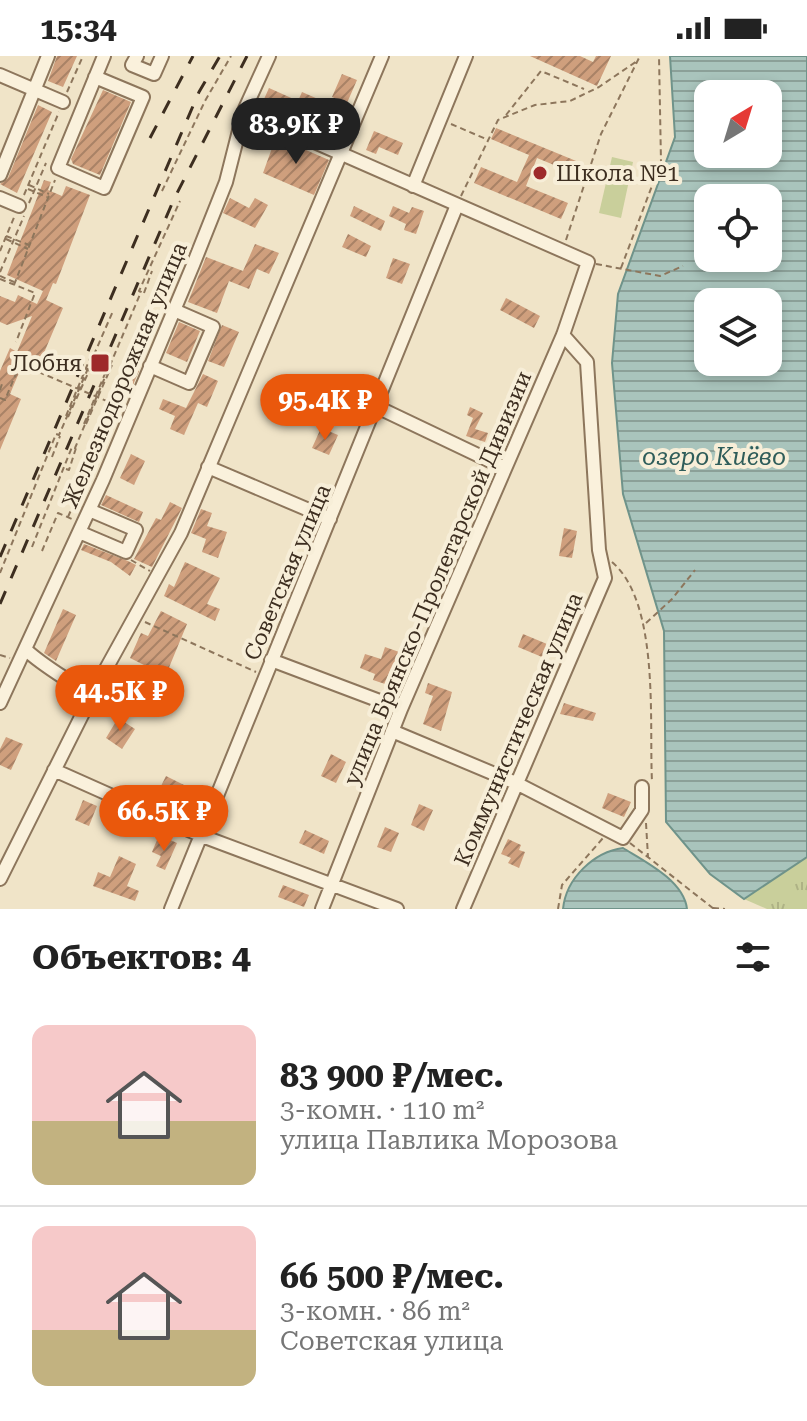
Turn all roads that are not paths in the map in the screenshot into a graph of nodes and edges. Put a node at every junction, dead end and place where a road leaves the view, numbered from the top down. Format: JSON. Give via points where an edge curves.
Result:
{"nodes":[{"id":1,"x":48,"y":56,"type":"edge"},
{"id":2,"x":104,"y":56,"type":"edge"},
{"id":3,"x":137,"y":56,"type":"edge"},
{"id":4,"x":162,"y":56,"type":"edge"},
{"id":5,"x":269,"y":56,"type":"edge"},
{"id":6,"x":382,"y":56,"type":"edge"},
{"id":7,"x":466,"y":56,"type":"edge"},
{"id":8,"x":0,"y":75,"type":"edge"},
{"id":9,"x":95,"y":77,"type":"junction"},
{"id":10,"x":34,"y":89,"type":"junction"},
{"id":11,"x":63,"y":102,"type":"road end"},
{"id":12,"x":244,"y":111,"type":"junction"},
{"id":13,"x":339,"y":155,"type":"junction"},
{"id":14,"x":0,"y":175,"type":"edge"},
{"id":15,"x":413,"y":186,"type":"junction"},
{"id":16,"x":0,"y":198,"type":"edge"},
{"id":17,"x":458,"y":203,"type":"junction"},
{"id":18,"x":24,"y":208,"type":"road end"},
{"id":19,"x":174,"y":310,"type":"junction"},
{"id":20,"x":563,"y":335,"type":"junction"},
{"id":21,"x":150,"y":366,"type":"junction"},
{"id":22,"x":377,"y":407,"type":"junction"},
{"id":23,"x":208,"y":467,"type":"junction"},
{"id":24,"x":505,"y":468,"type":"junction"},
{"id":25,"x":89,"y":510,"type":"junction"},
{"id":26,"x":330,"y":519,"type":"junction"},
{"id":27,"x":79,"y":532,"type":"junction"},
{"id":28,"x":25,"y":649,"type":"junction"},
{"id":29,"x":271,"y":660,"type":"junction"},
{"id":30,"x":92,"y":697,"type":"junction"},
{"id":31,"x":0,"y":703,"type":"edge"},
{"id":32,"x":401,"y":709,"type":"junction"},
{"id":33,"x":392,"y":731,"type":"junction"},
{"id":34,"x":54,"y":770,"type":"junction"},
{"id":35,"x":516,"y":783,"type":"junction"},
{"id":36,"x":647,"y":787,"type":"road end"},
{"id":37,"x":202,"y":836,"type":"junction"},
{"id":38,"x":0,"y":879,"type":"edge"},
{"id":39,"x":333,"y":883,"type":"junction"},
{"id":40,"x":171,"y":909,"type":"edge"},
{"id":41,"x":322,"y":909,"type":"edge"},
{"id":42,"x":397,"y":909,"type":"edge"},
{"id":43,"x":463,"y":909,"type":"edge"}],
"edges":[{"from":1,"to":10,"type":"street"},
{"from":2,"to":9,"type":"street"},
{"from":3,"to":4,"type":"street","via":[[132,65],[154,74]]},
{"from":5,"to":12,"type":"street","name":"Железнодорожная улица"},
{"from":6,"to":13,"type":"street"},
{"from":7,"to":15,"type":"street"},
{"from":8,"to":10,"type":"street"},
{"from":9,"to":9,"type":"street","via":[[143,97],[104,188],[52,166]]},
{"from":10,"to":11,"type":"street"},
{"from":10,"to":14,"type":"street"},
{"from":12,"to":13,"type":"street"},
{"from":12,"to":19,"type":"street","name":"Железнодорожная улица","via":[[222,192]]},
{"from":13,"to":15,"type":"street"},
{"from":13,"to":23,"type":"street"},
{"from":15,"to":17,"type":"street"},
{"from":16,"to":18,"type":"street"},
{"from":17,"to":20,"type":"street","name":"улица Брянско-Пролетарской Дивизии","via":[[588,262]]},
{"from":17,"to":22,"type":"street","name":"Советская улица"},
{"from":19,"to":21,"type":"street","name":"Железнодорожная улица"},
{"from":19,"to":21,"type":"street","via":[[213,327],[189,383]]},
{"from":20,"to":24,"type":"street","name":"улица Брянско-Пролетарской Дивизии"},
{"from":20,"to":35,"type":"street","name":"Коммунистическая улица","via":[[587,362],[605,578]]},
{"from":21,"to":25,"type":"street","name":"Железнодорожная улица"},
{"from":22,"to":24,"type":"street"},
{"from":22,"to":26,"type":"street","name":"Советская улица"},
{"from":23,"to":26,"type":"street"},
{"from":23,"to":30,"type":"street","via":[[181,533]]},
{"from":24,"to":32,"type":"street","name":"улица Брянско-Пролетарской Дивизии"},
{"from":25,"to":27,"type":"street","name":"Железнодорожная улица"},
{"from":25,"to":27,"type":"street","via":[[136,530],[126,552]]},
{"from":26,"to":29,"type":"street","name":"Советская улица"},
{"from":27,"to":28,"type":"street","name":"Железнодорожная улица"},
{"from":28,"to":30,"type":"street"},
{"from":28,"to":31,"type":"street","name":"Железнодорожная улица"},
{"from":29,"to":32,"type":"street"},
{"from":29,"to":37,"type":"street","name":"Советская улица"},
{"from":30,"to":34,"type":"street"},
{"from":32,"to":33,"type":"street","name":"улица Брянско-Пролетарской Дивизии"},
{"from":33,"to":35,"type":"street"},
{"from":33,"to":39,"type":"street","name":"улица Брянско-Пролетарской Дивизии"},
{"from":34,"to":37,"type":"street"},
{"from":34,"to":38,"type":"street"},
{"from":35,"to":36,"type":"street","via":[[623,838],[642,810]]},
{"from":35,"to":43,"type":"street","name":"Коммунистическая улица"},
{"from":37,"to":39,"type":"street"},
{"from":37,"to":40,"type":"street","name":"Советская улица"},
{"from":39,"to":41,"type":"street","name":"улица Брянско-Пролетарской Дивизии"},
{"from":39,"to":42,"type":"street"}]}
